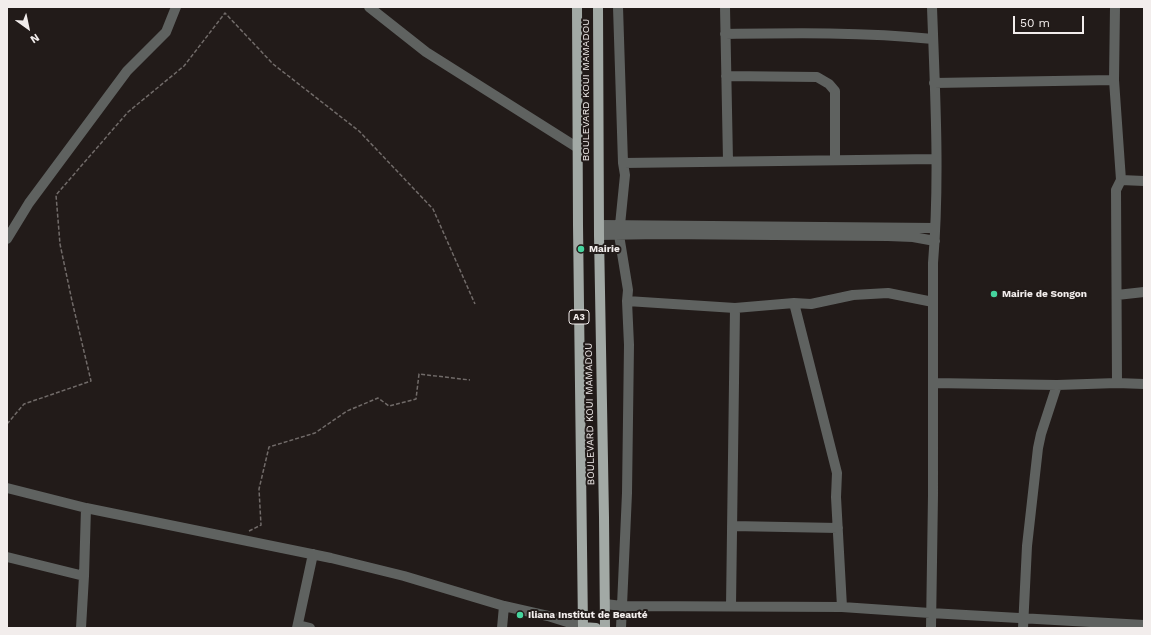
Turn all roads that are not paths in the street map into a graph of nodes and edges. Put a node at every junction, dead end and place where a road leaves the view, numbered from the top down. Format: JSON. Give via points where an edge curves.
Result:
{"nodes":[{"id":1,"x":176,"y":7,"type":"edge"},
{"id":2,"x":369,"y":7,"type":"edge"},
{"id":3,"x":578,"y":7,"type":"edge"},
{"id":4,"x":598,"y":7,"type":"edge"},
{"id":5,"x":618,"y":7,"type":"edge"},
{"id":6,"x":725,"y":7,"type":"edge"},
{"id":7,"x":932,"y":7,"type":"edge"},
{"id":8,"x":1115,"y":7,"type":"edge"},
{"id":9,"x":725,"y":34,"type":"junction"},
{"id":10,"x":933,"y":39,"type":"junction"},
{"id":11,"x":726,"y":76,"type":"junction"},
{"id":12,"x":1114,"y":80,"type":"junction"},
{"id":13,"x":934,"y":83,"type":"junction"},
{"id":14,"x":578,"y":148,"type":"junction"},
{"id":15,"x":936,"y":159,"type":"junction"},
{"id":16,"x":835,"y":160,"type":"junction"},
{"id":17,"x":728,"y":161,"type":"junction"},
{"id":18,"x":623,"y":162,"type":"junction"},
{"id":19,"x":1121,"y":180,"type":"junction"},
{"id":20,"x":1144,"y":181,"type":"edge"},
{"id":21,"x":935,"y":228,"type":"junction"},
{"id":22,"x":599,"y":230,"type":"junction"},
{"id":23,"x":620,"y":230,"type":"junction"},
{"id":24,"x":7,"y":239,"type":"edge"},
{"id":25,"x":935,"y":241,"type":"junction"},
{"id":26,"x":1144,"y":292,"type":"edge"},
{"id":27,"x":1117,"y":295,"type":"junction"},
{"id":28,"x":627,"y":301,"type":"junction"},
{"id":29,"x":933,"y":302,"type":"junction"},
{"id":30,"x":794,"y":304,"type":"junction"},
{"id":31,"x":735,"y":308,"type":"junction"},
{"id":32,"x":933,"y":383,"type":"junction"},
{"id":33,"x":1118,"y":383,"type":"junction"},
{"id":34,"x":1144,"y":384,"type":"edge"},
{"id":35,"x":1056,"y":385,"type":"junction"},
{"id":36,"x":7,"y":488,"type":"edge"},
{"id":37,"x":86,"y":508,"type":"junction"},
{"id":38,"x":732,"y":526,"type":"junction"},
{"id":39,"x":838,"y":528,"type":"junction"},
{"id":40,"x":314,"y":554,"type":"junction"},
{"id":41,"x":7,"y":557,"type":"edge"},
{"id":42,"x":84,"y":576,"type":"junction"},
{"id":43,"x":605,"y":604,"type":"junction"},
{"id":44,"x":504,"y":606,"type":"junction"},
{"id":45,"x":622,"y":606,"type":"junction"},
{"id":46,"x":731,"y":606,"type":"junction"},
{"id":47,"x":842,"y":607,"type":"junction"},
{"id":48,"x":930,"y":613,"type":"junction"},
{"id":49,"x":1023,"y":623,"type":"edge"},
{"id":50,"x":1144,"y":625,"type":"edge"},
{"id":51,"x":297,"y":627,"type":"edge"},
{"id":52,"x":583,"y":627,"type":"edge"},
{"id":53,"x":81,"y":628,"type":"edge"},
{"id":54,"x":310,"y":628,"type":"edge"},
{"id":55,"x":502,"y":628,"type":"edge"},
{"id":56,"x":596,"y":628,"type":"edge"},
{"id":57,"x":605,"y":628,"type":"edge"},
{"id":58,"x":621,"y":628,"type":"edge"},
{"id":59,"x":931,"y":628,"type":"edge"}],
"edges":[{"from":1,"to":24,"type":"street","via":[[166,32],[127,71],[29,203]]},
{"from":2,"to":14,"type":"street","via":[[426,52]]},
{"from":3,"to":14,"type":"main road","name":"BOULEVARD KOUI MAMADOU","number":"A3"},
{"from":4,"to":22,"type":"main road","name":"BOULEVARD KOUI MAMADOU","number":"A3"},
{"from":5,"to":18,"type":"street"},
{"from":6,"to":9,"type":"street"},
{"from":7,"to":10,"type":"street"},
{"from":8,"to":12,"type":"street"},
{"from":9,"to":10,"type":"street","via":[[811,32],[887,34]]},
{"from":9,"to":11,"type":"street"},
{"from":10,"to":13,"type":"street"},
{"from":11,"to":16,"type":"street","via":[[817,77],[829,84],[835,91]]},
{"from":11,"to":17,"type":"street"},
{"from":12,"to":13,"type":"street"},
{"from":12,"to":19,"type":"street"},
{"from":13,"to":15,"type":"street"},
{"from":14,"to":52,"type":"main road","name":"BOULEVARD KOUI MAMADOU","number":"A3"},
{"from":15,"to":16,"type":"street"},
{"from":15,"to":21,"type":"street"},
{"from":16,"to":17,"type":"street"},
{"from":17,"to":18,"type":"street"},
{"from":18,"to":23,"type":"street","via":[[625,175]]},
{"from":19,"to":20,"type":"street"},
{"from":19,"to":27,"type":"street","via":[[1116,190]]},
{"from":21,"to":23,"type":"street"},
{"from":21,"to":25,"type":"street"},
{"from":22,"to":23,"type":"street"},
{"from":22,"to":43,"type":"main road","name":"BOULEVARD KOUI MAMADOU","number":"A3"},
{"from":23,"to":25,"type":"street","via":[[888,236]]},
{"from":23,"to":28,"type":"street","via":[[628,290]]},
{"from":25,"to":29,"type":"street"},
{"from":26,"to":27,"type":"street"},
{"from":27,"to":33,"type":"street"},
{"from":28,"to":31,"type":"street"},
{"from":28,"to":45,"type":"street","via":[[627,493]]},
{"from":29,"to":30,"type":"street","via":[[888,293],[853,295],[811,304]]},
{"from":29,"to":32,"type":"street"},
{"from":30,"to":31,"type":"street"},
{"from":30,"to":39,"type":"street","via":[[837,473]]},
{"from":31,"to":38,"type":"street"},
{"from":32,"to":35,"type":"street"},
{"from":32,"to":48,"type":"street"},
{"from":33,"to":34,"type":"street"},
{"from":33,"to":35,"type":"street"},
{"from":35,"to":49,"type":"street","via":[[1038,448],[1027,546]]},
{"from":36,"to":37,"type":"street"},
{"from":37,"to":40,"type":"street"},
{"from":37,"to":42,"type":"street"},
{"from":38,"to":39,"type":"street"},
{"from":38,"to":46,"type":"street"},
{"from":39,"to":47,"type":"street"},
{"from":40,"to":44,"type":"street","via":[[404,576]]},
{"from":40,"to":51,"type":"street"},
{"from":41,"to":42,"type":"street"},
{"from":42,"to":53,"type":"street"},
{"from":43,"to":45,"type":"street"},
{"from":43,"to":57,"type":"main road","name":"BOULEVARD KOUI MAMADOU","number":"A3"},
{"from":44,"to":52,"type":"street"},
{"from":44,"to":55,"type":"street"},
{"from":45,"to":46,"type":"street"},
{"from":45,"to":58,"type":"street"},
{"from":46,"to":47,"type":"street"},
{"from":47,"to":48,"type":"street"},
{"from":48,"to":49,"type":"street"},
{"from":48,"to":59,"type":"street"},
{"from":49,"to":50,"type":"street"},
{"from":51,"to":54,"type":"street"},
{"from":52,"to":56,"type":"main road"}]}
